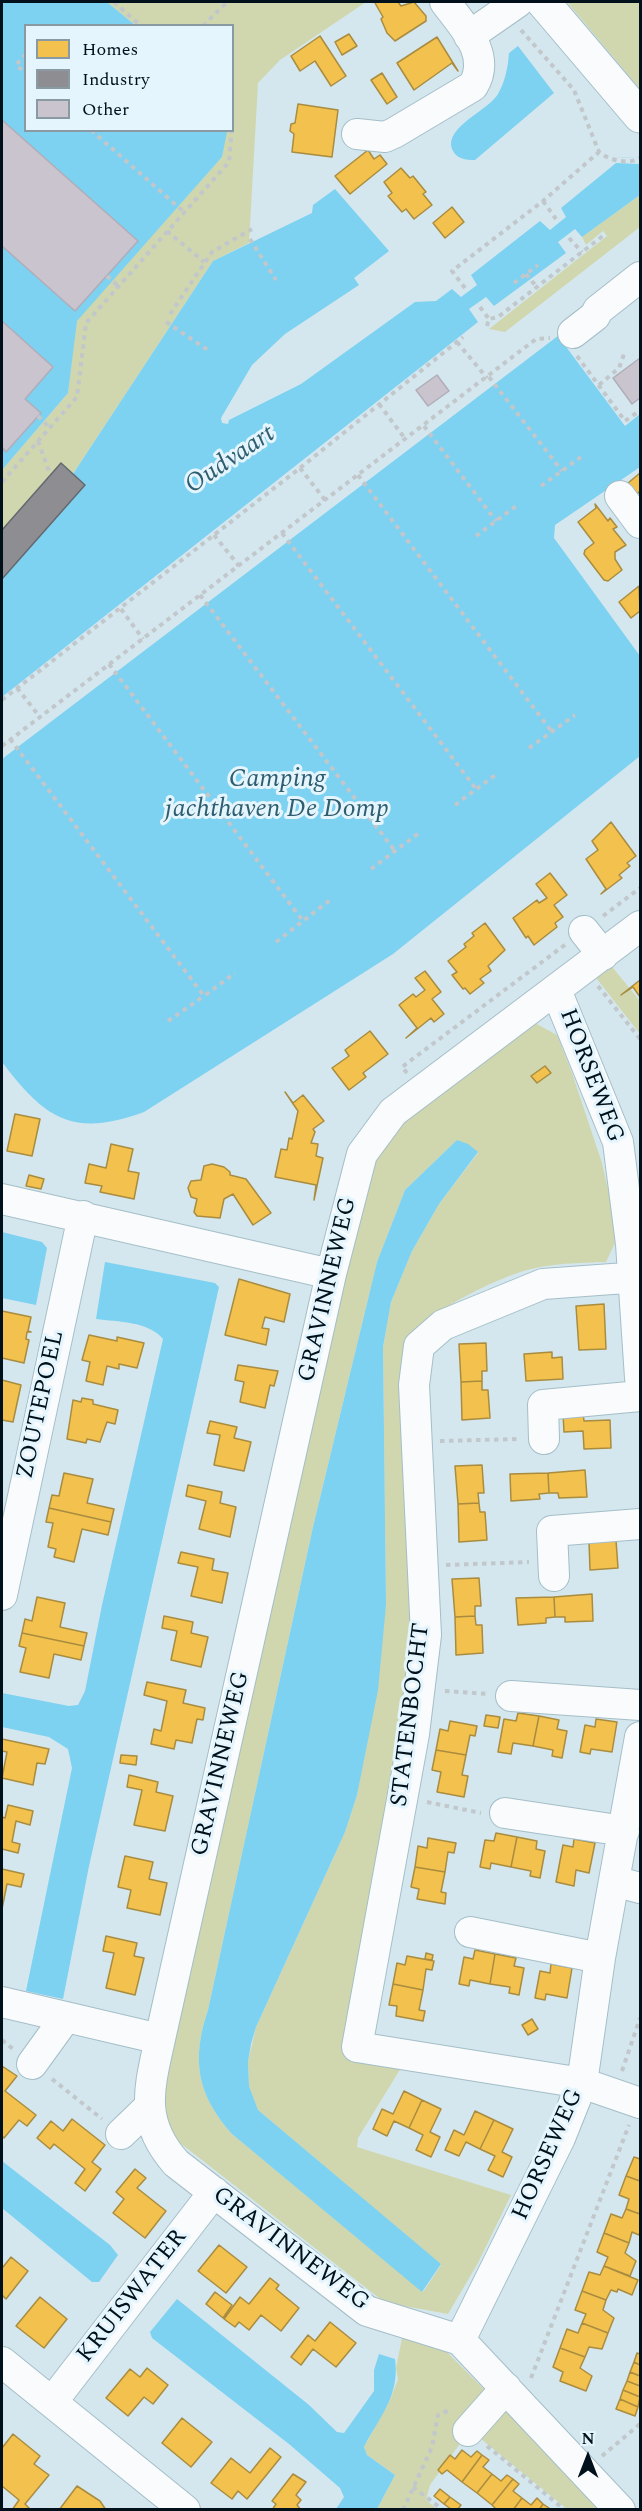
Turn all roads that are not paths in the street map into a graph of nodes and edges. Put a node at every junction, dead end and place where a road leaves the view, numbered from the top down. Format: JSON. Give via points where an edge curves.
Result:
{"nodes":[{"id":1,"x":445,"y":2,"type":"edge"},
{"id":2,"x":543,"y":2,"type":"edge"},
{"id":3,"x":511,"y":6,"type":"edge"},
{"id":4,"x":470,"y":36,"type":"junction"},
{"id":5,"x":640,"y":116,"type":"edge"},
{"id":6,"x":357,"y":134,"type":"dead end"},
{"id":7,"x":640,"y":277,"type":"edge"},
{"id":8,"x":578,"y":337,"type":"road end"},
{"id":9,"x":620,"y":496,"type":"dead end"},
{"id":10,"x":640,"y":523,"type":"edge"},
{"id":11,"x":640,"y":926,"type":"edge"},
{"id":12,"x":584,"y":931,"type":"road end"},
{"id":13,"x":594,"y":962,"type":"junction"},
{"id":14,"x":556,"y":990,"type":"junction"},
{"id":15,"x":2,"y":1198,"type":"edge"},
{"id":16,"x":83,"y":1216,"type":"junction"},
{"id":17,"x":636,"y":1244,"type":"edge"},
{"id":18,"x":331,"y":1274,"type":"junction"},
{"id":19,"x":637,"y":1278,"type":"edge"},
{"id":20,"x":640,"y":1377,"type":"edge"},
{"id":21,"x":640,"y":1396,"type":"edge"},
{"id":22,"x":544,"y":1439,"type":"road end"},
{"id":23,"x":640,"y":1524,"type":"edge"},
{"id":24,"x":554,"y":1569,"type":"road end"},
{"id":25,"x":2,"y":1595,"type":"edge"},
{"id":26,"x":512,"y":1696,"type":"road end"},
{"id":27,"x":640,"y":1705,"type":"edge"},
{"id":28,"x":640,"y":1737,"type":"edge"},
{"id":29,"x":505,"y":1813,"type":"road end"},
{"id":30,"x":624,"y":1831,"type":"junction"},
{"id":31,"x":627,"y":1884,"type":"edge"},
{"id":32,"x":470,"y":1932,"type":"dead end"},
{"id":33,"x":600,"y":1958,"type":"junction"},
{"id":34,"x":2,"y":2002,"type":"edge"},
{"id":35,"x":66,"y":2017,"type":"junction"},
{"id":36,"x":160,"y":2039,"type":"junction"},
{"id":37,"x":32,"y":2064,"type":"road end"},
{"id":38,"x":582,"y":2083,"type":"junction"},
{"id":39,"x":631,"y":2099,"type":"edge"},
{"id":40,"x":149,"y":2107,"type":"junction"},
{"id":41,"x":121,"y":2134,"type":"road end"},
{"id":42,"x":214,"y":2192,"type":"junction"},
{"id":43,"x":460,"y":2340,"type":"junction"},
{"id":44,"x":2,"y":2362,"type":"edge"},
{"id":45,"x":513,"y":2396,"type":"junction"},
{"id":46,"x":52,"y":2402,"type":"junction"},
{"id":47,"x":468,"y":2431,"type":"road end"},
{"id":48,"x":185,"y":2510,"type":"edge"},
{"id":49,"x":620,"y":2510,"type":"edge"}],
"edges":[{"from":1,"to":4,"type":"street"},
{"from":2,"to":5,"type":"main road"},
{"from":3,"to":4,"type":"street"},
{"from":4,"to":6,"type":"street","via":[[480,58],[481,74],[473,86],[385,137]]},
{"from":7,"to":8,"type":"street","via":[[598,310]]},
{"from":9,"to":10,"type":"street"},
{"from":11,"to":13,"type":"street","name":"GRAVINNEWEG"},
{"from":12,"to":13,"type":"street"},
{"from":13,"to":14,"type":"street","name":"GRAVINNEWEG"},
{"from":14,"to":17,"type":"street","name":"HORSEWEG","via":[[618,1142]]},
{"from":14,"to":18,"type":"street","name":"GRAVINNEWEG","via":[[393,1112],[362,1154]]},
{"from":15,"to":16,"type":"street"},
{"from":16,"to":18,"type":"street"},
{"from":16,"to":25,"type":"street","name":"ZOUTEPOEL"},
{"from":17,"to":19,"type":"street","name":"HORSEWEG"},
{"from":18,"to":36,"type":"street","name":"GRAVINNEWEG"},
{"from":19,"to":20,"type":"street","name":"HORSEWEG"},
{"from":19,"to":38,"type":"street","name":"STATENBOCHT","via":[[543,1284],[443,1325],[419,1346],[414,1384],[426,1635],[403,1796],[357,2048]]},
{"from":21,"to":22,"type":"street","via":[[543,1405]]},
{"from":23,"to":24,"type":"street","via":[[552,1530]]},
{"from":26,"to":27,"type":"street"},
{"from":28,"to":30,"type":"street","name":"HORSEWEG"},
{"from":29,"to":30,"type":"street"},
{"from":30,"to":31,"type":"street","name":"HORSEWEG"},
{"from":31,"to":33,"type":"street","name":"HORSEWEG"},
{"from":32,"to":33,"type":"street"},
{"from":33,"to":38,"type":"street","name":"HORSEWEG"},
{"from":34,"to":35,"type":"street"},
{"from":35,"to":36,"type":"street"},
{"from":35,"to":37,"type":"street"},
{"from":36,"to":40,"type":"street","name":"GRAVINNEWEG"},
{"from":38,"to":39,"type":"street"},
{"from":38,"to":43,"type":"street","name":"HORSEWEG","via":[[560,2138]]},
{"from":40,"to":41,"type":"street"},
{"from":40,"to":42,"type":"street","name":"GRAVINNEWEG","via":[[160,2145],[176,2163]]},
{"from":42,"to":43,"type":"street","name":"GRAVINNEWEG","via":[[367,2312]]},
{"from":42,"to":46,"type":"street","name":"KRUISWATER"},
{"from":43,"to":45,"type":"street","name":"GRAVINNEWEG"},
{"from":44,"to":46,"type":"street"},
{"from":45,"to":47,"type":"street"},
{"from":45,"to":49,"type":"street","name":"GRAVINNEWEG"},
{"from":46,"to":48,"type":"street"}]}
